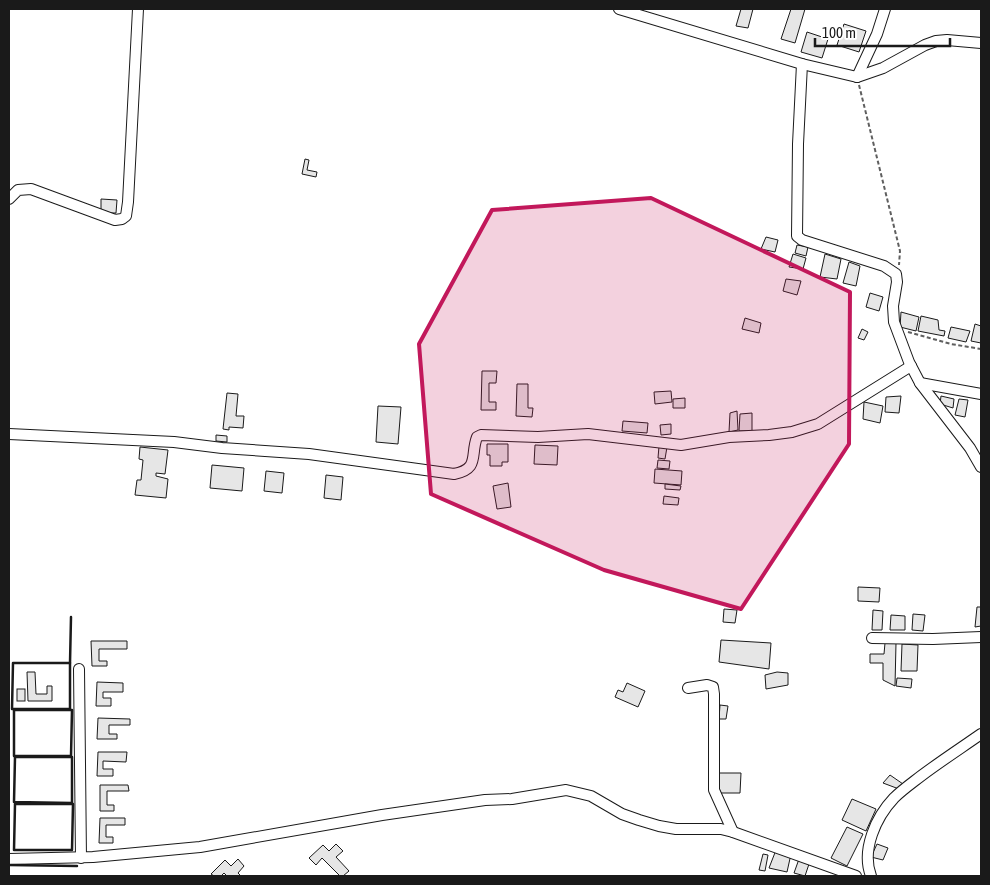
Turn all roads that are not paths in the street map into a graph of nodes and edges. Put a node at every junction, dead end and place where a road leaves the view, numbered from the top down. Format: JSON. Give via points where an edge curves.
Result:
{"nodes":[{"id":1,"x":138,"y":9,"type":"edge"},
{"id":2,"x":619,"y":9,"type":"edge"},
{"id":3,"x":885,"y":9,"type":"edge"},
{"id":4,"x":981,"y":43,"type":"edge"},
{"id":5,"x":802,"y":64,"type":"junction"},
{"id":6,"x":857,"y":77,"type":"junction"},
{"id":7,"x":9,"y":199,"type":"edge"},
{"id":8,"x":911,"y":366,"type":"junction"},
{"id":9,"x":920,"y":383,"type":"junction"},
{"id":10,"x":981,"y":394,"type":"edge"},
{"id":11,"x":9,"y":434,"type":"edge"},
{"id":12,"x":981,"y":468,"type":"edge"},
{"id":13,"x":981,"y":637,"type":"edge"},
{"id":14,"x":872,"y":638,"type":"dead end"},
{"id":15,"x":79,"y":670,"type":"dead end"},
{"id":16,"x":688,"y":688,"type":"dead end"},
{"id":17,"x":981,"y":734,"type":"edge"},
{"id":18,"x":733,"y":832,"type":"junction"},
{"id":19,"x":81,"y":858,"type":"junction"},
{"id":20,"x":9,"y":859,"type":"edge"},
{"id":21,"x":856,"y":876,"type":"edge"},
{"id":22,"x":871,"y":876,"type":"edge"}],
"edges":[{"from":1,"to":7,"type":"street","via":[[126,216],[115,220],[31,189],[18,190]]},
{"from":2,"to":5,"type":"street"},
{"from":3,"to":6,"type":"street"},
{"from":4,"to":6,"type":"street","via":[[936,41],[883,68]]},
{"from":5,"to":6,"type":"street"},
{"from":5,"to":8,"type":"street","via":[[798,236],[884,266],[896,274],[893,315]]},
{"from":8,"to":9,"type":"street"},
{"from":8,"to":11,"type":"street","via":[[818,424],[792,432],[729,436],[681,445],[588,434],[538,437],[481,435],[475,442],[470,468],[454,474],[309,454],[174,442]]},
{"from":9,"to":10,"type":"street"},
{"from":9,"to":12,"type":"street","via":[[970,448]]},
{"from":13,"to":14,"type":"street"},
{"from":15,"to":19,"type":"street"},
{"from":16,"to":18,"type":"street","via":[[713,687],[714,790]]},
{"from":17,"to":22,"type":"street","via":[[910,784],[884,810],[868,852]]},
{"from":18,"to":19,"type":"street","via":[[652,824],[622,814],[591,796],[566,790],[382,815],[200,847]]},
{"from":18,"to":21,"type":"street"},
{"from":19,"to":20,"type":"street"}]}
